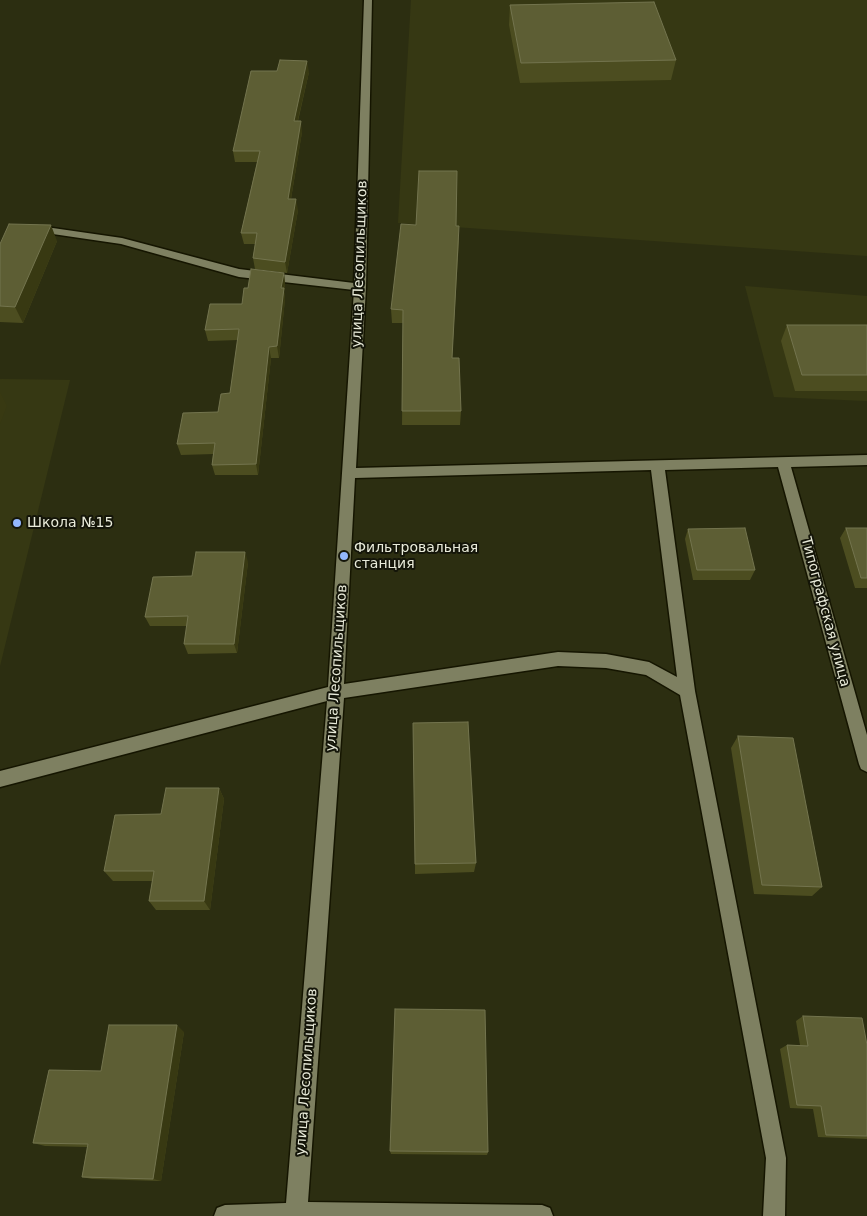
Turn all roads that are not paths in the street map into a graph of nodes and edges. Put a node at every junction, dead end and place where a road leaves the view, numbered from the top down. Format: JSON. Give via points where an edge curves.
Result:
{"nodes":[{"id":1,"x":368,"y":0,"type":"edge"},
{"id":2,"x":38,"y":229,"type":"edge"},
{"id":3,"x":360,"y":287,"type":"junction"},
{"id":4,"x":867,"y":460,"type":"edge"},
{"id":5,"x":783,"y":461,"type":"junction"},
{"id":6,"x":658,"y":464,"type":"junction"},
{"id":7,"x":349,"y":473,"type":"junction"},
{"id":8,"x":687,"y":691,"type":"junction"},
{"id":9,"x":336,"y":692,"type":"junction"},
{"id":10,"x":867,"y":764,"type":"edge"},
{"id":11,"x":0,"y":779,"type":"edge"},
{"id":12,"x":296,"y":1215,"type":"edge"},
{"id":13,"x":224,"y":1216,"type":"edge"},
{"id":14,"x":542,"y":1216,"type":"edge"},
{"id":15,"x":774,"y":1216,"type":"edge"}],
"edges":[{"from":1,"to":3,"type":"street","name":"улица Лесопильщиков"},
{"from":2,"to":3,"type":"street","via":[[122,241],[239,273]]},
{"from":3,"to":7,"type":"street","name":"улица Лесопильщиков"},
{"from":4,"to":5,"type":"street"},
{"from":5,"to":6,"type":"street"},
{"from":5,"to":10,"type":"street","name":"Типографская улица"},
{"from":6,"to":7,"type":"street"},
{"from":6,"to":8,"type":"street"},
{"from":7,"to":9,"type":"street","name":"улица Лесопильщиков"},
{"from":8,"to":9,"type":"street","via":[[649,669],[606,660],[558,659]]},
{"from":8,"to":15,"type":"street","via":[[776,1158]]},
{"from":9,"to":11,"type":"street"},
{"from":9,"to":12,"type":"street","name":"улица Лесопильщиков"},
{"from":12,"to":13,"type":"street"},
{"from":12,"to":14,"type":"street"}]}
